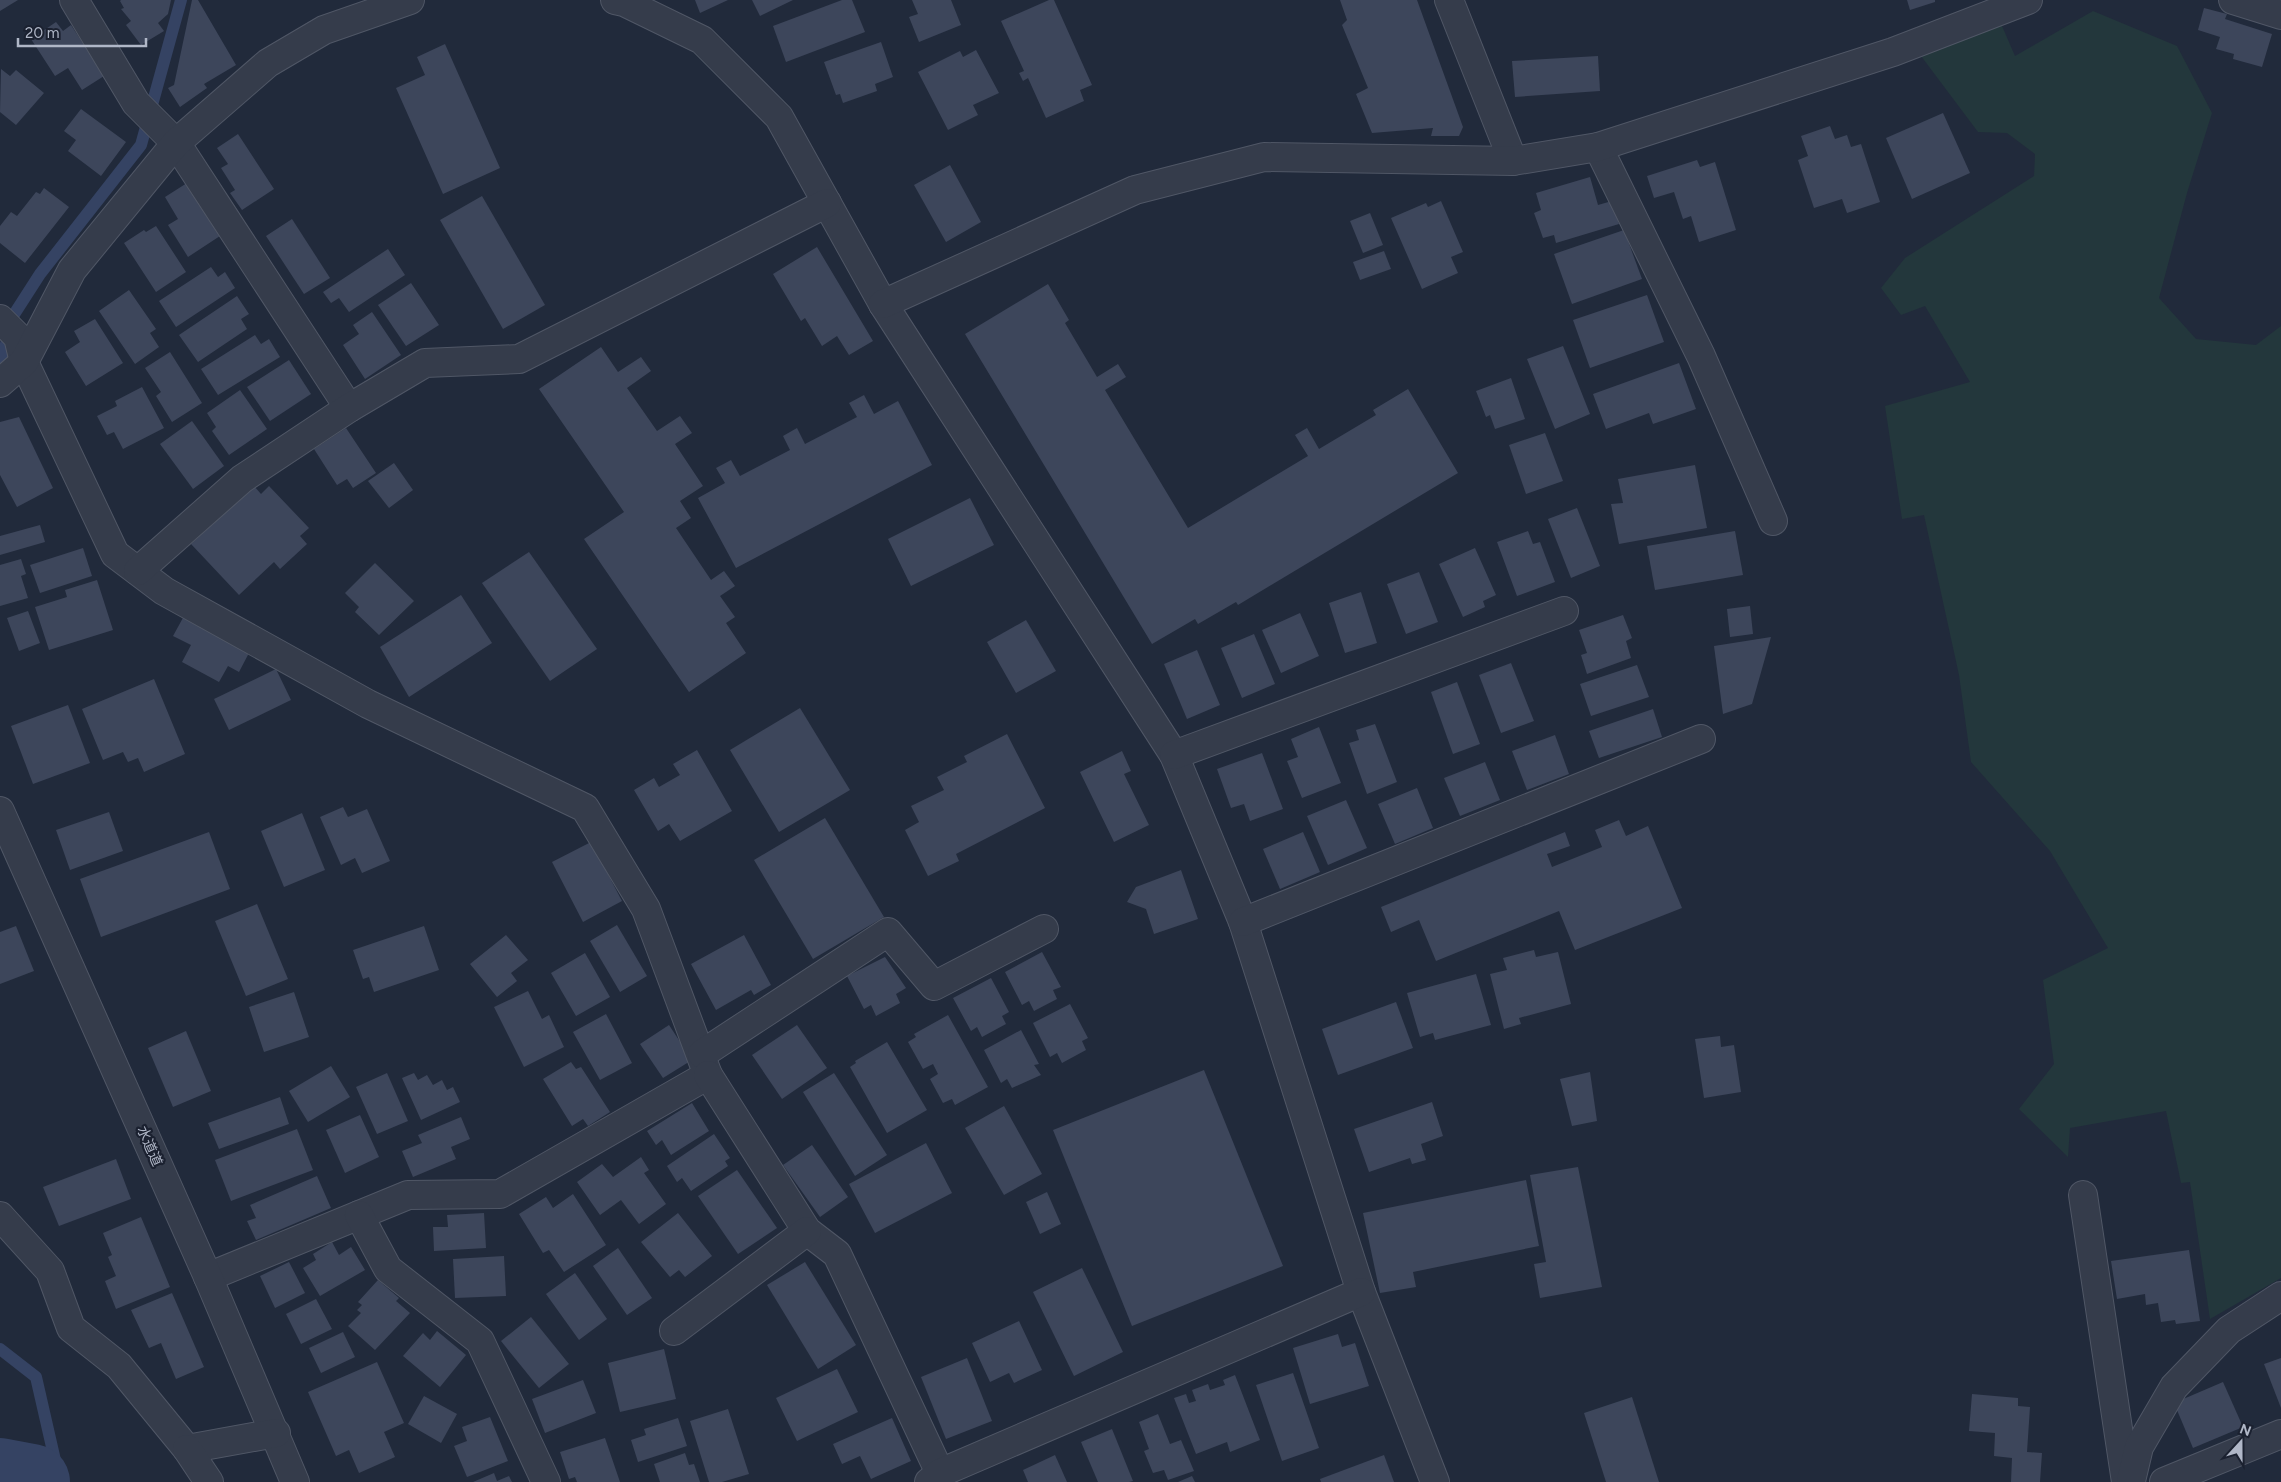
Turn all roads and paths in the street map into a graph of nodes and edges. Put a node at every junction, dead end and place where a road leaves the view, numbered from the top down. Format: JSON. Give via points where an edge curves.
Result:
{"nodes":[{"id":1,"x":74,"y":0,"type":"edge"},
{"id":2,"x":410,"y":0,"type":"edge"},
{"id":3,"x":615,"y":0,"type":"edge"},
{"id":4,"x":1449,"y":0,"type":"edge"},
{"id":5,"x":2028,"y":0,"type":"edge"},
{"id":6,"x":2233,"y":0,"type":"edge"},
{"id":7,"x":1983,"y":8,"type":"edge"},
{"id":8,"x":2281,"y":15,"type":"edge"},
{"id":9,"x":176,"y":143,"type":"junction"},
{"id":10,"x":1598,"y":147,"type":"junction"},
{"id":11,"x":1513,"y":161,"type":"junction"},
{"id":12,"x":827,"y":202,"type":"junction"},
{"id":13,"x":883,"y":304,"type":"junction"},
{"id":14,"x":0,"y":319,"type":"edge"},
{"id":15,"x":24,"y":362,"type":"junction"},
{"id":16,"x":0,"y":383,"type":"edge"},
{"id":17,"x":348,"y":408,"type":"junction"},
{"id":18,"x":1773,"y":521,"type":"dead end"},
{"id":19,"x":138,"y":571,"type":"junction"},
{"id":20,"x":1564,"y":611,"type":"dead end"},
{"id":21,"x":1701,"y":739,"type":"dead end"},
{"id":22,"x":1174,"y":755,"type":"junction"},
{"id":23,"x":0,"y":811,"type":"edge"},
{"id":24,"x":1243,"y":922,"type":"junction"},
{"id":25,"x":1044,"y":929,"type":"dead end"},
{"id":26,"x":705,"y":1065,"type":"junction"},
{"id":27,"x":2083,"y":1195,"type":"dead end"},
{"id":28,"x":359,"y":1215,"type":"junction"},
{"id":29,"x":0,"y":1216,"type":"edge"},
{"id":30,"x":807,"y":1231,"type":"junction"},
{"id":31,"x":208,"y":1277,"type":"junction"},
{"id":32,"x":1361,"y":1292,"type":"junction"},
{"id":33,"x":2281,"y":1296,"type":"edge"},
{"id":34,"x":674,"y":1331,"type":"dead end"},
{"id":35,"x":276,"y":1434,"type":"junction"},
{"id":36,"x":2281,"y":1434,"type":"edge"},
{"id":37,"x":186,"y":1449,"type":"junction"},
{"id":38,"x":934,"y":1479,"type":"edge"},
{"id":39,"x":209,"y":1482,"type":"edge"},
{"id":40,"x":295,"y":1482,"type":"edge"},
{"id":41,"x":546,"y":1482,"type":"edge"},
{"id":42,"x":1435,"y":1482,"type":"edge"},
{"id":43,"x":2126,"y":1482,"type":"edge"},
{"id":44,"x":2131,"y":1482,"type":"edge"},
{"id":45,"x":2164,"y":1482,"type":"edge"}],
"edges":[{"from":1,"to":9,"type":"street","via":[[136,103]]},
{"from":2,"to":9,"type":"street","via":[[324,30],[268,63]]},
{"from":3,"to":12,"type":"street","via":[[702,40],[779,116]]},
{"from":4,"to":11,"type":"street"},
{"from":5,"to":7,"type":"street"},
{"from":6,"to":8,"type":"street"},
{"from":7,"to":10,"type":"street","via":[[1893,52]]},
{"from":9,"to":15,"type":"street","via":[[72,270]]},
{"from":9,"to":17,"type":"street"},
{"from":10,"to":11,"type":"street"},
{"from":10,"to":18,"type":"street","via":[[1701,356]]},
{"from":11,"to":13,"type":"street","via":[[1264,157],[1135,190]]},
{"from":12,"to":13,"type":"street"},
{"from":12,"to":17,"type":"street","via":[[519,359],[425,363]]},
{"from":13,"to":22,"type":"street"},
{"from":14,"to":15,"type":"street","via":[[18,337]]},
{"from":15,"to":16,"type":"street"},
{"from":15,"to":19,"type":"street","via":[[115,554]]},
{"from":17,"to":19,"type":"street","via":[[242,479]]},
{"from":19,"to":26,"type":"street","via":[[164,591],[368,704],[585,808],[646,909]]},
{"from":20,"to":22,"type":"street"},
{"from":21,"to":24,"type":"street"},
{"from":22,"to":24,"type":"street"},
{"from":23,"to":31,"type":"street","name":"水道道"},
{"from":24,"to":32,"type":"street"},
{"from":25,"to":26,"type":"street","via":[[934,986],[888,932]]},
{"from":26,"to":28,"type":"street","via":[[500,1194],[408,1196]]},
{"from":26,"to":30,"type":"street"},
{"from":27,"to":43,"type":"street"},
{"from":28,"to":31,"type":"street"},
{"from":28,"to":41,"type":"street","via":[[388,1269],[480,1341]]},
{"from":29,"to":37,"type":"street","via":[[50,1271],[71,1328],[119,1366]]},
{"from":30,"to":34,"type":"street"},
{"from":30,"to":38,"type":"street","via":[[837,1254]]},
{"from":31,"to":35,"type":"street","name":"水道道"},
{"from":32,"to":38,"type":"street"},
{"from":32,"to":42,"type":"street"},
{"from":33,"to":44,"type":"street","via":[[2229,1330],[2174,1387],[2138,1447]]},
{"from":35,"to":37,"type":"street"},
{"from":35,"to":40,"type":"street","name":"水道道"},
{"from":36,"to":45,"type":"street"},
{"from":37,"to":39,"type":"street"}]}
